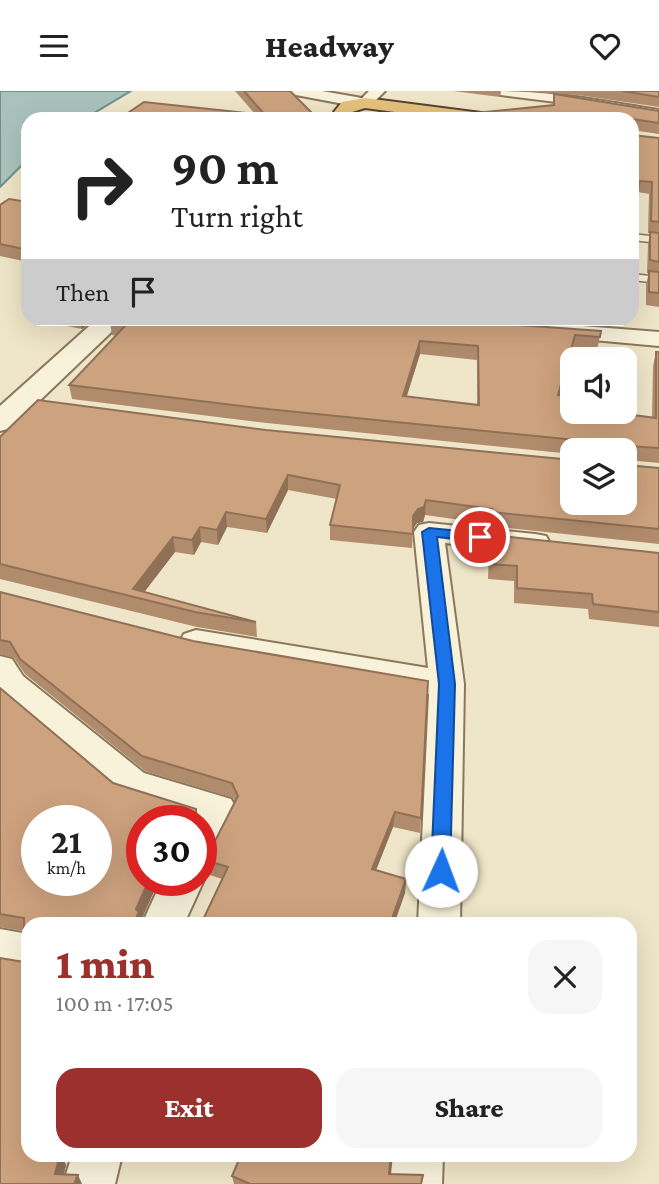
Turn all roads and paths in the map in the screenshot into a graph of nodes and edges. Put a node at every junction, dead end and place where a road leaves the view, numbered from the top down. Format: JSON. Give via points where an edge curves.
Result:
{"nodes":[{"id":1,"x":296,"y":91,"type":"edge"},
{"id":2,"x":501,"y":91,"type":"edge"},
{"id":3,"x":366,"y":104,"type":"edge"},
{"id":4,"x":432,"y":112,"type":"edge"},
{"id":5,"x":659,"y":115,"type":"edge"},
{"id":6,"x":639,"y":238,"type":"edge"},
{"id":7,"x":659,"y":240,"type":"edge"},
{"id":8,"x":639,"y":278,"type":"edge"},
{"id":9,"x":659,"y":280,"type":"edge"},
{"id":10,"x":106,"y":326,"type":"edge"},
{"id":11,"x":538,"y":330,"type":"edge"},
{"id":12,"x":659,"y":339,"type":"edge"},
{"id":13,"x":0,"y":422,"type":"edge"},
{"id":14,"x":564,"y":546,"type":"edge"},
{"id":15,"x":169,"y":635,"type":"edge"},
{"id":16,"x":0,"y":668,"type":"edge"},
{"id":17,"x":447,"y":684,"type":"junction"},
{"id":18,"x":200,"y":805,"type":"edge"},
{"id":19,"x":176,"y":896,"type":"edge"},
{"id":20,"x":166,"y":917,"type":"edge"},
{"id":21,"x":439,"y":917,"type":"edge"},
{"id":22,"x":0,"y":949,"type":"edge"},
{"id":23,"x":21,"y":953,"type":"edge"},
{"id":24,"x":95,"y":1162,"type":"edge"},
{"id":25,"x":418,"y":1162,"type":"edge"},
{"id":26,"x":89,"y":1184,"type":"edge"},
{"id":27,"x":416,"y":1184,"type":"edge"}],
"edges":[{"from":1,"to":3,"type":"street"},
{"from":2,"to":5,"type":"street"},
{"from":3,"to":4,"type":"highway"},
{"from":6,"to":7,"type":"lane"},
{"from":8,"to":9,"type":"lane"},
{"from":10,"to":13,"type":"street","via":[[34,404]]},
{"from":11,"to":12,"type":"street"},
{"from":14,"to":17,"type":"street","via":[[429,532]]},
{"from":15,"to":17,"type":"street"},
{"from":16,"to":18,"type":"street","via":[[11,685],[132,785]]},
{"from":17,"to":21,"type":"street"},
{"from":19,"to":20,"type":"street"},
{"from":22,"to":23,"type":"street"},
{"from":24,"to":26,"type":"street"},
{"from":25,"to":27,"type":"street"}]}
